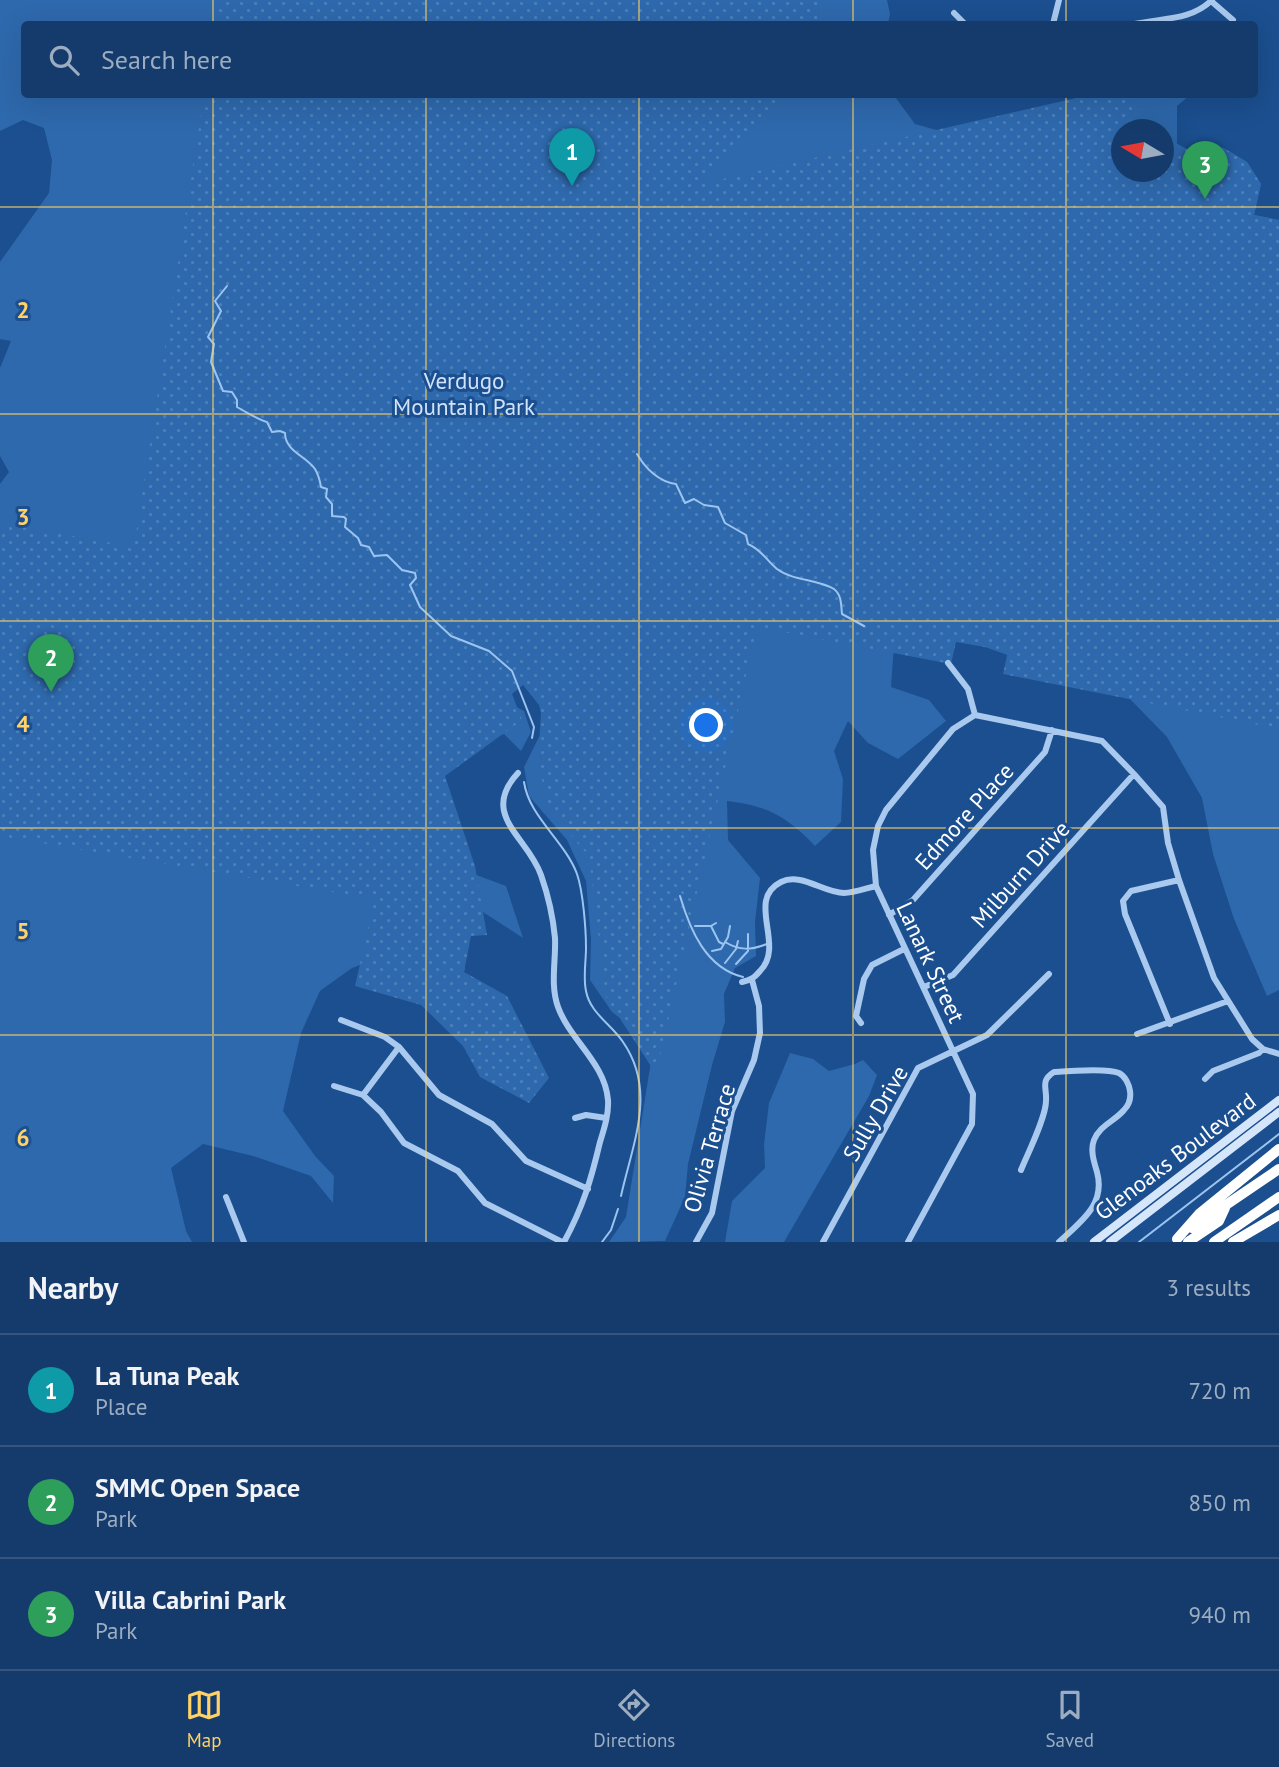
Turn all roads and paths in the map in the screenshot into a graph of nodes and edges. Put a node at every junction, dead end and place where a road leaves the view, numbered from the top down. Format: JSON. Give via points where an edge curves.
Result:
{"nodes":[{"id":1,"x":1059,"y":0,"type":"edge"},
{"id":2,"x":1212,"y":0,"type":"edge"},
{"id":3,"x":954,"y":13,"type":"dead end"},
{"id":4,"x":1233,"y":20,"type":"dead end"},
{"id":5,"x":962,"y":21,"type":"edge"},
{"id":6,"x":1054,"y":21,"type":"edge"},
{"id":7,"x":1155,"y":21,"type":"edge"},
{"id":8,"x":948,"y":663,"type":"dead end"},
{"id":9,"x":975,"y":715,"type":"junction"},
{"id":10,"x":1052,"y":730,"type":"junction"},
{"id":11,"x":518,"y":773,"type":"dead end"},
{"id":12,"x":1134,"y":774,"type":"junction"},
{"id":13,"x":1179,"y":880,"type":"junction"},
{"id":14,"x":876,"y":886,"type":"junction"},
{"id":15,"x":888,"y":915,"type":"junction"},
{"id":16,"x":904,"y":949,"type":"junction"},
{"id":17,"x":1049,"y":974,"type":"dead end"},
{"id":18,"x":752,"y":980,"type":"junction"},
{"id":19,"x":742,"y":982,"type":"dead end"},
{"id":20,"x":924,"y":987,"type":"junction"},
{"id":21,"x":1228,"y":1002,"type":"junction"},
{"id":22,"x":341,"y":1020,"type":"dead end"},
{"id":23,"x":861,"y":1023,"type":"dead end"},
{"id":24,"x":1170,"y":1024,"type":"junction"},
{"id":25,"x":1137,"y":1034,"type":"dead end"},
{"id":26,"x":399,"y":1047,"type":"junction"},
{"id":27,"x":1263,"y":1049,"type":"junction"},
{"id":28,"x":954,"y":1052,"type":"junction"},
{"id":29,"x":1279,"y":1054,"type":"edge"},
{"id":30,"x":1206,"y":1079,"type":"dead end"},
{"id":31,"x":334,"y":1086,"type":"dead end"},
{"id":32,"x":363,"y":1095,"type":"junction"},
{"id":33,"x":1279,"y":1100,"type":"edge"},
{"id":34,"x":1279,"y":1112,"type":"edge"},
{"id":35,"x":576,"y":1118,"type":"dead end"},
{"id":36,"x":606,"y":1118,"type":"junction"},
{"id":37,"x":1223,"y":1149,"type":"junction"},
{"id":38,"x":1279,"y":1150,"type":"edge"},
{"id":39,"x":1279,"y":1169,"type":"edge"},
{"id":40,"x":1021,"y":1170,"type":"dead end"},
{"id":41,"x":589,"y":1189,"type":"junction"},
{"id":42,"x":226,"y":1197,"type":"dead end"},
{"id":43,"x":1279,"y":1197,"type":"edge"},
{"id":44,"x":1279,"y":1215,"type":"edge"},
{"id":45,"x":1231,"y":1230,"type":"junction"},
{"id":46,"x":1179,"y":1241,"type":"edge"},
{"id":47,"x":244,"y":1242,"type":"edge"},
{"id":48,"x":563,"y":1242,"type":"edge"},
{"id":49,"x":696,"y":1242,"type":"edge"},
{"id":50,"x":822,"y":1242,"type":"edge"},
{"id":51,"x":908,"y":1242,"type":"edge"},
{"id":52,"x":1059,"y":1242,"type":"edge"},
{"id":53,"x":1094,"y":1242,"type":"edge"},
{"id":54,"x":1110,"y":1242,"type":"edge"},
{"id":55,"x":1200,"y":1242,"type":"edge"},
{"id":56,"x":1214,"y":1242,"type":"edge"},
{"id":57,"x":1233,"y":1242,"type":"edge"}],
"edges":[{"from":1,"to":6,"type":"street"},
{"from":2,"to":4,"type":"street"},
{"from":2,"to":7,"type":"street","via":[[1197,12]]},
{"from":3,"to":5,"type":"street"},
{"from":8,"to":9,"type":"street","via":[[968,689]]},
{"from":9,"to":10,"type":"street"},
{"from":9,"to":14,"type":"street","name":"Lanark Street","via":[[953,729],[886,810],[873,850]]},
{"from":10,"to":12,"type":"street","via":[[1102,741]]},
{"from":10,"to":15,"type":"street","name":"Edmore Place","via":[[1045,752],[913,900]]},
{"from":11,"to":36,"type":"street","via":[[508,784],[502,804],[540,871],[555,938],[556,1003],[565,1026],[600,1071],[608,1101]]},
{"from":12,"to":13,"type":"street","via":[[1163,807]]},
{"from":12,"to":20,"type":"street","name":"Milburn Drive","via":[[953,975]]},
{"from":13,"to":21,"type":"street","via":[[1214,978]]},
{"from":13,"to":24,"type":"street","via":[[1131,891],[1123,901]]},
{"from":14,"to":15,"type":"street","name":"Lanark Street"},
{"from":14,"to":18,"type":"street","via":[[844,893],[795,880],[776,885],[765,904],[770,955]]},
{"from":15,"to":16,"type":"street","name":"Lanark Street"},
{"from":16,"to":20,"type":"street","name":"Lanark Street"},
{"from":16,"to":23,"type":"street","via":[[872,965],[856,1016]]},
{"from":17,"to":28,"type":"street","name":"Sully Drive","via":[[987,1035]]},
{"from":18,"to":19,"type":"street"},
{"from":18,"to":49,"type":"street","name":"Olivia Terrace","via":[[760,1034],[732,1111],[712,1213]]},
{"from":20,"to":28,"type":"street","name":"Lanark Street"},
{"from":21,"to":24,"type":"street"},
{"from":21,"to":27,"type":"street"},
{"from":22,"to":26,"type":"street"},
{"from":24,"to":25,"type":"street"},
{"from":26,"to":32,"type":"street"},
{"from":26,"to":41,"type":"street","via":[[439,1095],[492,1124],[526,1161]]},
{"from":27,"to":29,"type":"street"},
{"from":27,"to":30,"type":"street","via":[[1213,1071]]},
{"from":28,"to":50,"type":"street","name":"Sully Drive","via":[[918,1068]]},
{"from":28,"to":51,"type":"street","name":"Lanark Street","via":[[973,1094],[972,1124]]},
{"from":31,"to":32,"type":"street"},
{"from":32,"to":48,"type":"street","via":[[404,1143],[458,1171],[485,1203]]},
{"from":33,"to":37,"type":"main road","name":"Glenoaks Boulevard"},
{"from":34,"to":37,"type":"main road","name":"Glenoaks Boulevard"},
{"from":35,"to":36,"type":"street"},
{"from":36,"to":41,"type":"street"},
{"from":37,"to":53,"type":"main road","name":"Glenoaks Boulevard"},
{"from":37,"to":54,"type":"main road","name":"Glenoaks Boulevard"},
{"from":38,"to":46,"type":"highway","via":[[1199,1214]]},
{"from":39,"to":46,"type":"highway"},
{"from":40,"to":52,"type":"street","via":[[1046,1104],[1044,1080],[1048,1076],[1076,1071],[1119,1073],[1126,1080],[1129,1104],[1099,1131],[1093,1144],[1099,1188],[1095,1205]]},
{"from":41,"to":48,"type":"street"},
{"from":42,"to":47,"type":"street"},
{"from":43,"to":45,"type":"highway"},
{"from":44,"to":57,"type":"highway"},
{"from":45,"to":55,"type":"highway","via":[[1219,1229]]},
{"from":45,"to":56,"type":"highway"}]}
